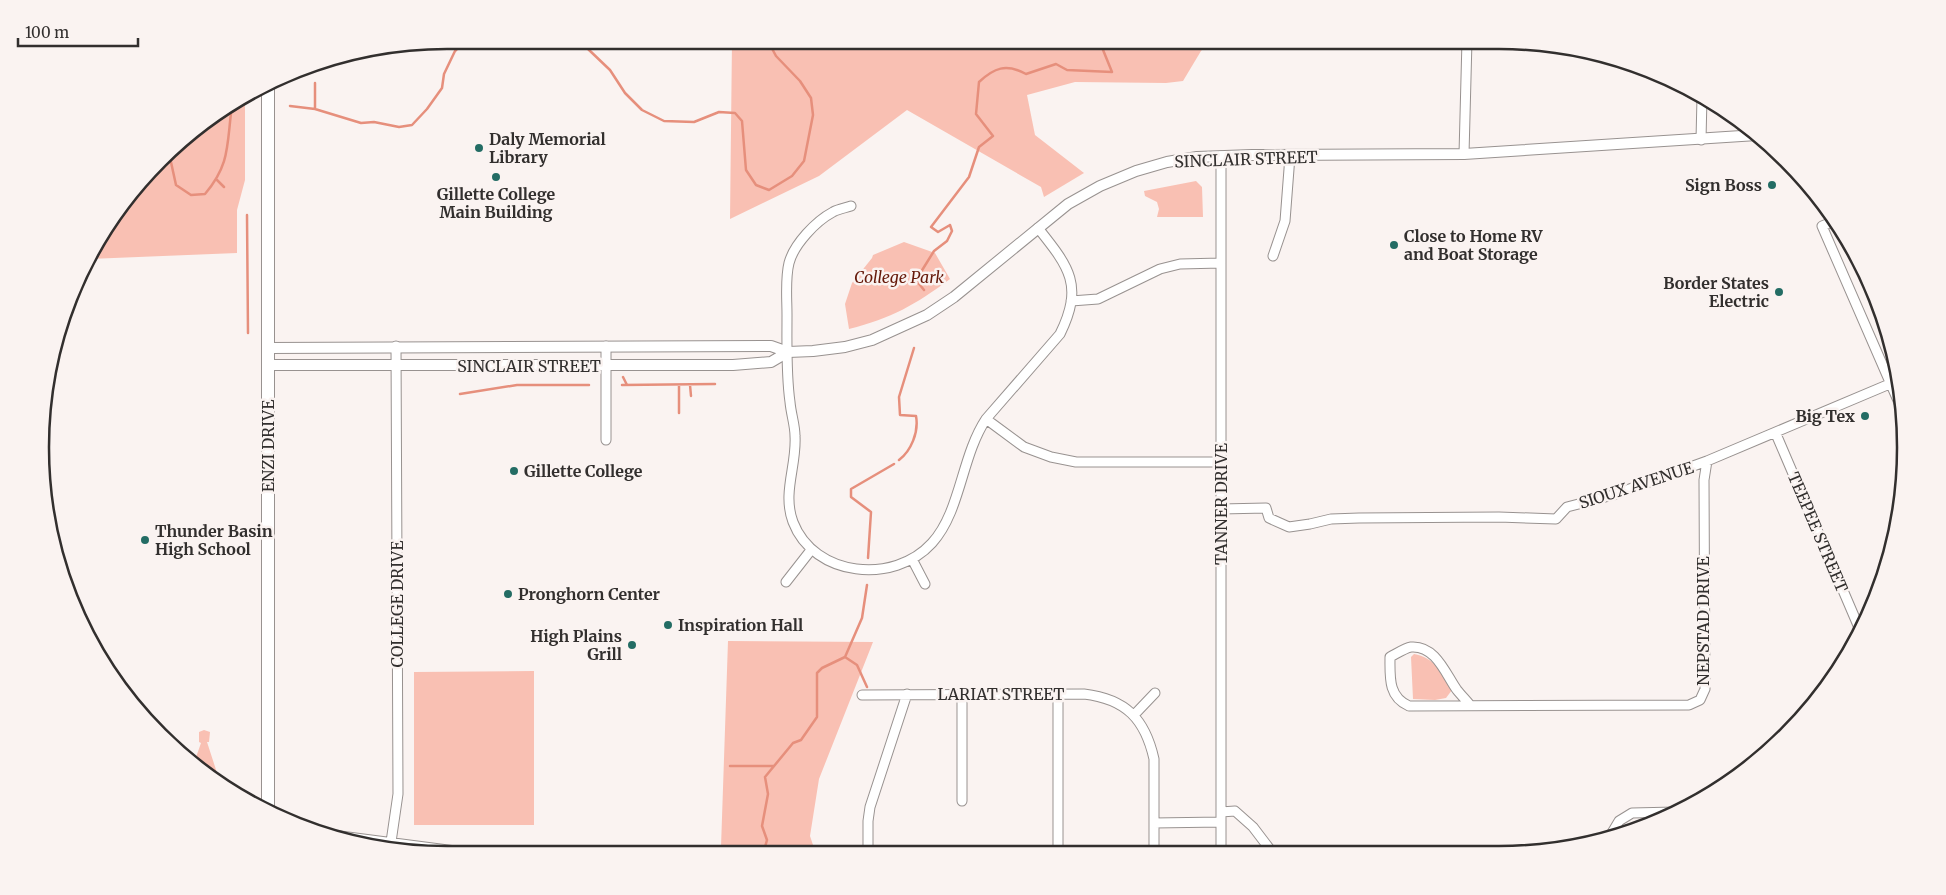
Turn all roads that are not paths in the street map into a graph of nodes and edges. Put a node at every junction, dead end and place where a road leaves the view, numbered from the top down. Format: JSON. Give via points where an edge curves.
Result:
{"nodes":[{"id":1,"x":1468,"y":49,"type":"edge"},
{"id":2,"x":268,"y":92,"type":"edge"},
{"id":3,"x":1702,"y":104,"type":"edge"},
{"id":4,"x":1747,"y":136,"type":"edge"},
{"id":5,"x":1701,"y":140,"type":"junction"},
{"id":6,"x":1464,"y":154,"type":"junction"},
{"id":7,"x":1221,"y":156,"type":"junction"},
{"id":8,"x":1290,"y":156,"type":"junction"},
{"id":9,"x":851,"y":206,"type":"dead end"},
{"id":10,"x":1828,"y":224,"type":"edge"},
{"id":11,"x":1038,"y":228,"type":"junction"},
{"id":12,"x":1273,"y":256,"type":"dead end"},
{"id":13,"x":1221,"y":263,"type":"junction"},
{"id":14,"x":1071,"y":301,"type":"junction"},
{"id":15,"x":396,"y":346,"type":"junction"},
{"id":16,"x":606,"y":346,"type":"junction"},
{"id":17,"x":268,"y":348,"type":"junction"},
{"id":18,"x":788,"y":352,"type":"junction"},
{"id":19,"x":268,"y":365,"type":"junction"},
{"id":20,"x":396,"y":366,"type":"junction"},
{"id":21,"x":606,"y":366,"type":"junction"},
{"id":22,"x":1890,"y":372,"type":"edge"},
{"id":23,"x":1892,"y":383,"type":"edge"},
{"id":24,"x":986,"y":419,"type":"junction"},
{"id":25,"x":1776,"y":434,"type":"junction"},
{"id":26,"x":606,"y":440,"type":"dead end"},
{"id":27,"x":1221,"y":462,"type":"junction"},
{"id":28,"x":1707,"y":462,"type":"junction"},
{"id":29,"x":1221,"y":508,"type":"junction"},
{"id":30,"x":811,"y":550,"type":"junction"},
{"id":31,"x":912,"y":558,"type":"junction"},
{"id":32,"x":786,"y":582,"type":"dead end"},
{"id":33,"x":925,"y":584,"type":"dead end"},
{"id":34,"x":1857,"y":622,"type":"edge"},
{"id":35,"x":862,"y":694,"type":"dead end"},
{"id":36,"x":907,"y":694,"type":"junction"},
{"id":37,"x":962,"y":694,"type":"junction"},
{"id":38,"x":1058,"y":694,"type":"junction"},
{"id":39,"x":1155,"y":694,"type":"dead end"},
{"id":40,"x":1470,"y":705,"type":"junction"},
{"id":41,"x":1134,"y":715,"type":"junction"},
{"id":42,"x":962,"y":801,"type":"dead end"},
{"id":43,"x":268,"y":803,"type":"edge"},
{"id":44,"x":1221,"y":812,"type":"junction"},
{"id":45,"x":1659,"y":812,"type":"edge"},
{"id":46,"x":1221,"y":822,"type":"junction"},
{"id":47,"x":1154,"y":823,"type":"junction"},
{"id":48,"x":1615,"y":829,"type":"edge"},
{"id":49,"x":382,"y":841,"type":"edge"},
{"id":50,"x":391,"y":842,"type":"junction"},
{"id":51,"x":403,"y":844,"type":"edge"},
{"id":52,"x":868,"y":846,"type":"edge"},
{"id":53,"x":1058,"y":846,"type":"edge"},
{"id":54,"x":1154,"y":846,"type":"edge"},
{"id":55,"x":1221,"y":846,"type":"edge"},
{"id":56,"x":1267,"y":846,"type":"edge"}],
"edges":[{"from":1,"to":6,"type":"street"},
{"from":2,"to":17,"type":"main road","name":"ENZI DRIVE"},
{"from":3,"to":5,"type":"street"},
{"from":4,"to":5,"type":"street","name":"SINCLAIR STREET"},
{"from":5,"to":6,"type":"street","name":"SINCLAIR STREET"},
{"from":6,"to":8,"type":"street","name":"SINCLAIR STREET"},
{"from":7,"to":8,"type":"street","name":"SINCLAIR STREET"},
{"from":7,"to":11,"type":"street","name":"SINCLAIR STREET","via":[[1167,162],[1136,171],[1068,204]]},
{"from":7,"to":13,"type":"street","name":"TANNER DRIVE"},
{"from":8,"to":12,"type":"street","via":[[1285,221]]},
{"from":9,"to":18,"type":"street","via":[[832,212],[809,231],[789,261]]},
{"from":10,"to":22,"type":"street","via":[[1822,226]]},
{"from":11,"to":14,"type":"street","via":[[1066,266]]},
{"from":11,"to":18,"type":"street","name":"SINCLAIR STREET","via":[[927,315],[863,342]]},
{"from":13,"to":14,"type":"street","via":[[1180,264],[1160,269],[1098,300]]},
{"from":13,"to":27,"type":"street","name":"TANNER DRIVE"},
{"from":14,"to":24,"type":"street","via":[[1068,318],[1060,334]]},
{"from":15,"to":16,"type":"street","name":"SINCLAIR STREET"},
{"from":15,"to":17,"type":"street","name":"SINCLAIR STREET"},
{"from":15,"to":20,"type":"street","name":"COLLEGE DRIVE"},
{"from":16,"to":18,"type":"street","name":"SINCLAIR STREET","via":[[771,346]]},
{"from":16,"to":21,"type":"street"},
{"from":17,"to":19,"type":"main road","name":"ENZI DRIVE"},
{"from":18,"to":21,"type":"street","name":"SINCLAIR STREET","via":[[771,362],[733,365]]},
{"from":18,"to":30,"type":"street","via":[[796,453],[789,502],[793,522]]},
{"from":19,"to":20,"type":"street","name":"SINCLAIR STREET"},
{"from":19,"to":43,"type":"main road","name":"ENZI DRIVE"},
{"from":20,"to":21,"type":"street","name":"SINCLAIR STREET"},
{"from":20,"to":50,"type":"street","name":"COLLEGE DRIVE","via":[[398,794]]},
{"from":21,"to":26,"type":"street"},
{"from":23,"to":25,"type":"street","name":"SIOUX AVENUE"},
{"from":24,"to":27,"type":"street","via":[[1024,447],[1076,462]]},
{"from":24,"to":31,"type":"street","via":[[969,451],[944,527],[931,544]]},
{"from":25,"to":28,"type":"street","name":"SIOUX AVENUE"},
{"from":25,"to":34,"type":"street","name":"TEEPEE STREET"},
{"from":27,"to":29,"type":"street","name":"TANNER DRIVE"},
{"from":28,"to":29,"type":"street","name":"SIOUX AVENUE","via":[[1613,495],[1567,507],[1556,519],[1359,518],[1331,519],[1288,527],[1270,518],[1266,508]]},
{"from":28,"to":40,"type":"street","name":"NEPSTAD DRIVE","via":[[1704,480],[1705,688],[1700,700],[1689,705]]},
{"from":29,"to":44,"type":"street","name":"TANNER DRIVE"},
{"from":30,"to":31,"type":"street","via":[[838,566],[858,570],[897,566]]},
{"from":30,"to":32,"type":"street"},
{"from":31,"to":33,"type":"street"},
{"from":35,"to":36,"type":"street","name":"LARIAT STREET"},
{"from":36,"to":37,"type":"street","name":"LARIAT STREET"},
{"from":36,"to":52,"type":"street","via":[[870,807]]},
{"from":37,"to":38,"type":"street","name":"LARIAT STREET"},
{"from":37,"to":42,"type":"street"},
{"from":38,"to":41,"type":"street","name":"LARIAT STREET","via":[[1102,696]]},
{"from":38,"to":53,"type":"street"},
{"from":39,"to":41,"type":"street"},
{"from":40,"to":40,"type":"street","name":"NEPSTAD DRIVE","via":[[1409,706],[1400,702],[1392,692],[1390,657],[1410,647],[1421,648],[1443,666]]},
{"from":41,"to":47,"type":"street","via":[[1143,728],[1154,759]]},
{"from":44,"to":46,"type":"street","name":"TANNER DRIVE"},
{"from":44,"to":56,"type":"street","via":[[1235,811]]},
{"from":45,"to":48,"type":"street","via":[[1632,813]]},
{"from":46,"to":47,"type":"street"},
{"from":46,"to":55,"type":"street","name":"TANNER DRIVE"},
{"from":47,"to":54,"type":"street"},
{"from":49,"to":50,"type":"street"},
{"from":50,"to":51,"type":"street"}]}
